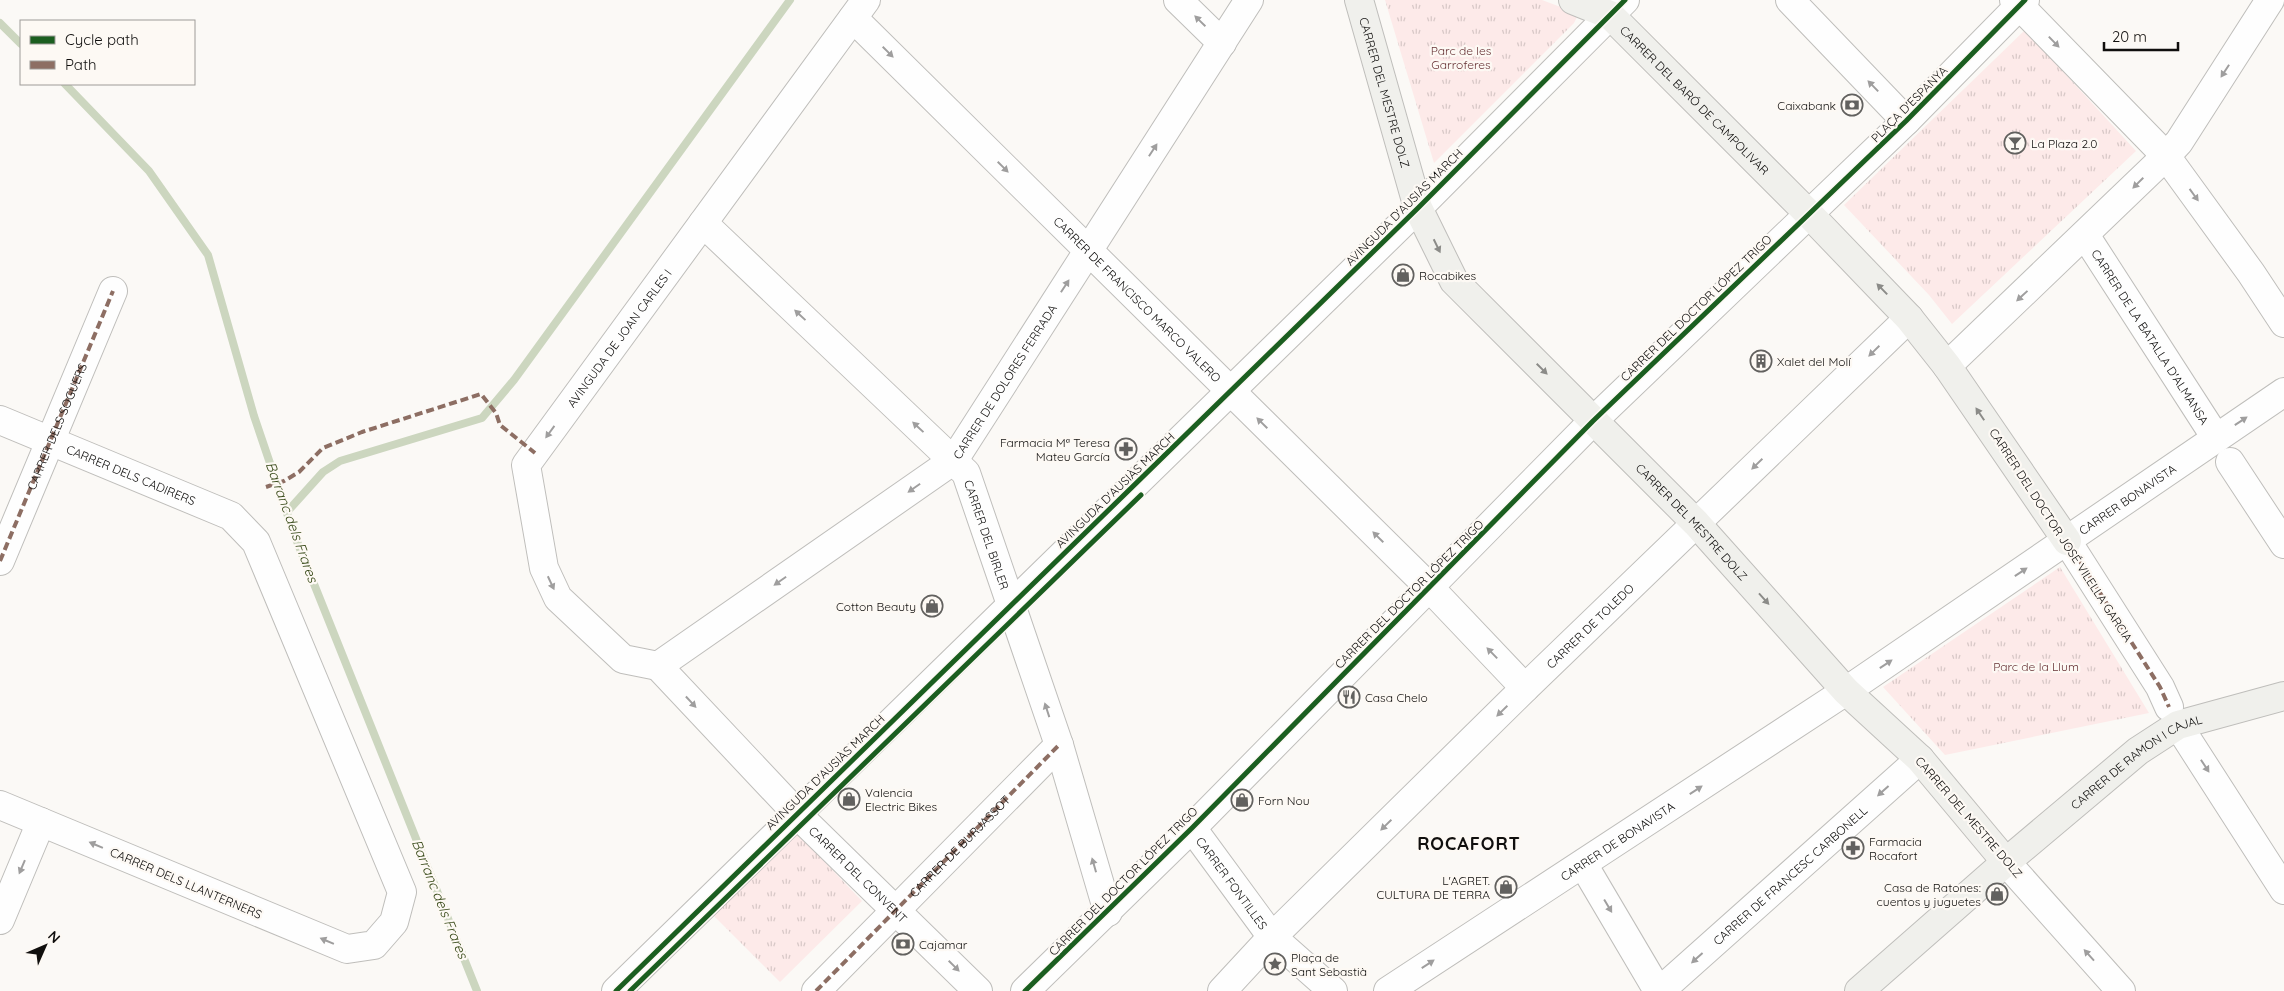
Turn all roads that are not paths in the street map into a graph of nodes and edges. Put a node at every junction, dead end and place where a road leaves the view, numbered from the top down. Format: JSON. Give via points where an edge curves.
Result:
{"nodes":[{"id":1,"x":1178,"y":0,"type":"edge"},
{"id":2,"x":1249,"y":0,"type":"edge"},
{"id":3,"x":1359,"y":0,"type":"edge"},
{"id":4,"x":1572,"y":0,"type":"edge"},
{"id":5,"x":1790,"y":0,"type":"edge"},
{"id":6,"x":2270,"y":0,"type":"edge"},
{"id":7,"x":2020,"y":2,"type":"edge"},
{"id":8,"x":1618,"y":7,"type":"edge"},
{"id":9,"x":860,"y":9,"type":"edge"},
{"id":10,"x":1222,"y":43,"type":"junction"},
{"id":11,"x":1906,"y":121,"type":"junction"},
{"id":12,"x":2166,"y":156,"type":"junction"},
{"id":13,"x":1418,"y":208,"type":"junction"},
{"id":14,"x":1809,"y":214,"type":"junction"},
{"id":15,"x":703,"y":223,"type":"junction"},
{"id":16,"x":2085,"y":235,"type":"junction"},
{"id":17,"x":1087,"y":251,"type":"junction"},
{"id":18,"x":113,"y":291,"type":"dead end"},
{"id":19,"x":1909,"y":318,"type":"junction"},
{"id":20,"x":2284,"y":323,"type":"edge"},
{"id":21,"x":1947,"y":366,"type":"junction"},
{"id":22,"x":1230,"y":391,"type":"junction"},
{"id":23,"x":2284,"y":392,"type":"edge"},
{"id":24,"x":0,"y":420,"type":"edge"},
{"id":25,"x":1593,"y":421,"type":"junction"},
{"id":26,"x":2216,"y":438,"type":"junction"},
{"id":27,"x":50,"y":440,"type":"junction"},
{"id":28,"x":954,"y":460,"type":"junction"},
{"id":29,"x":2230,"y":462,"type":"dead end"},
{"id":30,"x":1696,"y":523,"type":"junction"},
{"id":31,"x":2067,"y":541,"type":"junction"},
{"id":32,"x":2284,"y":544,"type":"edge"},
{"id":33,"x":0,"y":562,"type":"edge"},
{"id":34,"x":1429,"y":587,"type":"junction"},
{"id":35,"x":1012,"y":604,"type":"junction"},
{"id":36,"x":658,"y":666,"type":"junction"},
{"id":37,"x":1525,"y":688,"type":"junction"},
{"id":38,"x":1846,"y":691,"type":"junction"},
{"id":39,"x":2284,"y":696,"type":"edge"},
{"id":40,"x":2174,"y":716,"type":"junction"},
{"id":41,"x":1059,"y":744,"type":"junction"},
{"id":42,"x":1920,"y":759,"type":"junction"},
{"id":43,"x":0,"y":805,"type":"edge"},
{"id":44,"x":797,"y":813,"type":"junction"},
{"id":45,"x":41,"y":822,"type":"junction"},
{"id":46,"x":1192,"y":828,"type":"junction"},
{"id":47,"x":2006,"y":862,"type":"junction"},
{"id":48,"x":1583,"y":864,"type":"junction"},
{"id":49,"x":2284,"y":890,"type":"edge"},
{"id":50,"x":897,"y":909,"type":"junction"},
{"id":51,"x":1108,"y":912,"type":"junction"},
{"id":52,"x":0,"y":920,"type":"edge"},
{"id":53,"x":1272,"y":937,"type":"junction"},
{"id":54,"x":374,"y":945,"type":"joint"},
{"id":55,"x":616,"y":991,"type":"edge"},
{"id":56,"x":816,"y":991,"type":"edge"},
{"id":57,"x":978,"y":991,"type":"edge"},
{"id":58,"x":1026,"y":991,"type":"edge"},
{"id":59,"x":1222,"y":991,"type":"edge"},
{"id":60,"x":1334,"y":991,"type":"edge"},
{"id":61,"x":1388,"y":991,"type":"edge"},
{"id":62,"x":1659,"y":991,"type":"edge"},
{"id":63,"x":1859,"y":991,"type":"edge"},
{"id":64,"x":2121,"y":991,"type":"edge"}],
"edges":[{"from":10,"to":1,"type":"street","one_way":true},
{"from":2,"to":10,"type":"street","name":"CARRER DE DOLORES FERRADA"},
{"from":3,"to":13,"type":"street","name":"CARRER DEL MESTRE DOLZ"},
{"from":4,"to":8,"type":"street","name":"CARRER DEL BARÓ DE CAMPOLIVAR"},
{"from":11,"to":5,"type":"street","one_way":true},
{"from":6,"to":12,"type":"street","one_way":true,"via":[[2179,142]]},
{"from":7,"to":11,"type":"street","name":"PLAÇA D'ESPANYA"},
{"from":7,"to":12,"type":"street","name":"PLAÇA D'ESPANYA","one_way":true},
{"from":8,"to":13,"type":"street","name":"AVINGUDA D'AUSIÀS MARCH"},
{"from":8,"to":14,"type":"street","name":"CARRER DEL BARÓ DE CAMPOLIVAR"},
{"from":9,"to":15,"type":"street","name":"AVINGUDA DE JOAN CARLES I"},
{"from":9,"to":17,"type":"street","name":"CARRER DE FRANCISCO MARCO VALERO","one_way":true},
{"from":17,"to":10,"type":"street","name":"CARRER DE DOLORES FERRADA","one_way":true},
{"from":11,"to":14,"type":"street","name":"PLAÇA D'ESPANYA"},
{"from":12,"to":16,"type":"street","one_way":true},
{"from":12,"to":20,"type":"street","name":"PLAÇA D'ESPANYA","one_way":true},
{"from":13,"to":22,"type":"street","name":"AVINGUDA D'AUSIÀS MARCH"},
{"from":13,"to":25,"type":"street","name":"CARRER DEL MESTRE DOLZ","one_way":true,"via":[[1454,280]]},
{"from":19,"to":14,"type":"street","one_way":true},
{"from":14,"to":25,"type":"street","name":"CARRER DEL DOCTOR LÓPEZ TRIGO"},
{"from":28,"to":15,"type":"street","name":"CARRER DEL BIRLER","one_way":true},
{"from":15,"to":36,"type":"street","name":"AVINGUDA DE JOAN CARLES I","one_way":true,"via":[[526,465],[544,568],[558,598],[623,659]]},
{"from":16,"to":21,"type":"street","one_way":true},
{"from":16,"to":26,"type":"street","name":"CARRER DE LA BATALLA D'ALMANSA"},
{"from":17,"to":22,"type":"street","name":"CARRER DE FRANCISCO MARCO VALERO"},
{"from":28,"to":17,"type":"street","name":"CARRER DE DOLORES FERRADA","one_way":true},
{"from":18,"to":27,"type":"street","name":"CARRER DELS SOGUERS"},
{"from":19,"to":21,"type":"street"},
{"from":19,"to":30,"type":"street","name":"CARRER DE TOLEDO","one_way":true},
{"from":31,"to":21,"type":"street","name":"CARRER DEL DOCTOR JOSÉ VILELLA GARCIA","one_way":true},
{"from":34,"to":22,"type":"street","name":"CARRER DE FRANCISCO MARCO VALERO","one_way":true},
{"from":22,"to":35,"type":"street","name":"AVINGUDA D'AUSIÀS MARCH"},
{"from":26,"to":23,"type":"street","name":"CARRER BONAVISTA","one_way":true},
{"from":24,"to":27,"type":"street","name":"CARRER DELS CADIRERS"},
{"from":25,"to":30,"type":"street","name":"CARRER DEL MESTRE DOLZ"},
{"from":25,"to":34,"type":"street","name":"CARRER DEL DOCTOR LÓPEZ TRIGO"},
{"from":26,"to":31,"type":"street","name":"CARRER BONAVISTA"},
{"from":27,"to":33,"type":"street","name":"CARRER DELS SOGUERS"},
{"from":27,"to":54,"type":"street","name":"CARRER DELS CADIRERS","via":[[231,516],[256,542],[402,892],[394,922]]},
{"from":28,"to":35,"type":"street","name":"CARRER DEL BIRLER","via":[[966,473]]},
{"from":28,"to":36,"type":"street","name":"CARRER DE DOLORES FERRADA","one_way":true},
{"from":29,"to":32,"type":"street"},
{"from":30,"to":37,"type":"street","name":"CARRER DE TOLEDO"},
{"from":30,"to":38,"type":"street","name":"CARRER DEL MESTRE DOLZ","one_way":true},
{"from":38,"to":31,"type":"street","name":"CARRER BONAVISTA","one_way":true},
{"from":31,"to":40,"type":"street","name":"CARRER DEL DOCTOR JOSÉ VILELLA GARCIA","via":[[2160,687]]},
{"from":37,"to":34,"type":"street","name":"CARRER DE FRANCISCO MARCO VALERO","one_way":true},
{"from":34,"to":46,"type":"street","name":"CARRER DEL DOCTOR LÓPEZ TRIGO"},
{"from":41,"to":35,"type":"street","name":"CARRER DEL BIRLER","one_way":true},
{"from":35,"to":44,"type":"street","name":"AVINGUDA D'AUSIÀS MARCH"},
{"from":36,"to":44,"type":"street","name":"CARRER DEL CONVENT","one_way":true},
{"from":37,"to":53,"type":"street","name":"CARRER DE TOLEDO","one_way":true},
{"from":38,"to":42,"type":"street","name":"CARRER DEL MESTRE DOLZ"},
{"from":48,"to":38,"type":"street","name":"CARRER DE BONAVISTA","one_way":true},
{"from":39,"to":40,"type":"street","name":"CARRER DE RAMON I CAJAL"},
{"from":40,"to":47,"type":"street","name":"CARRER DE RAMON I CAJAL","via":[[2138,751]]},
{"from":40,"to":49,"type":"street","name":"CARRER DEL DOCTOR JOSÉ VILELLA GARCIA","one_way":true},
{"from":41,"to":50,"type":"street","name":"CARRER DE BURJASSOT"},
{"from":51,"to":41,"type":"street","name":"CARRER DEL BIRLER","one_way":true},
{"from":42,"to":47,"type":"street","name":"CARRER DEL MESTRE DOLZ"},
{"from":42,"to":62,"type":"street","name":"CARRER DE FRANCESC CARBONELL","one_way":true},
{"from":43,"to":45,"type":"street","name":"CARRER DELS LLANTERNERS"},
{"from":44,"to":50,"type":"street","name":"CARRER DEL CONVENT"},
{"from":44,"to":55,"type":"street","name":"AVINGUDA D'AUSIÀS MARCH"},
{"from":45,"to":52,"type":"street","one_way":true},
{"from":54,"to":45,"type":"street","name":"CARRER DELS LLANTERNERS","one_way":true,"via":[[347,949]]},
{"from":46,"to":51,"type":"street","name":"CARRER DEL DOCTOR LÓPEZ TRIGO"},
{"from":46,"to":53,"type":"street","name":"CARRER FONTILLES"},
{"from":47,"to":63,"type":"street","name":"CARRER DE RAMON I CAJAL"},
{"from":64,"to":47,"type":"street","name":"CARRER DEL MESTRE DOLZ","one_way":true},
{"from":61,"to":48,"type":"street","name":"CARRER DE BONAVISTA","one_way":true},
{"from":48,"to":62,"type":"street","one_way":true},
{"from":50,"to":56,"type":"street","name":"CARRER DE BURJASSOT"},
{"from":50,"to":57,"type":"street","name":"CARRER DEL CONVENT","one_way":true},
{"from":51,"to":58,"type":"street","name":"CARRER DEL DOCTOR LÓPEZ TRIGO"},
{"from":53,"to":59,"type":"street"},
{"from":53,"to":60,"type":"street"}]}
